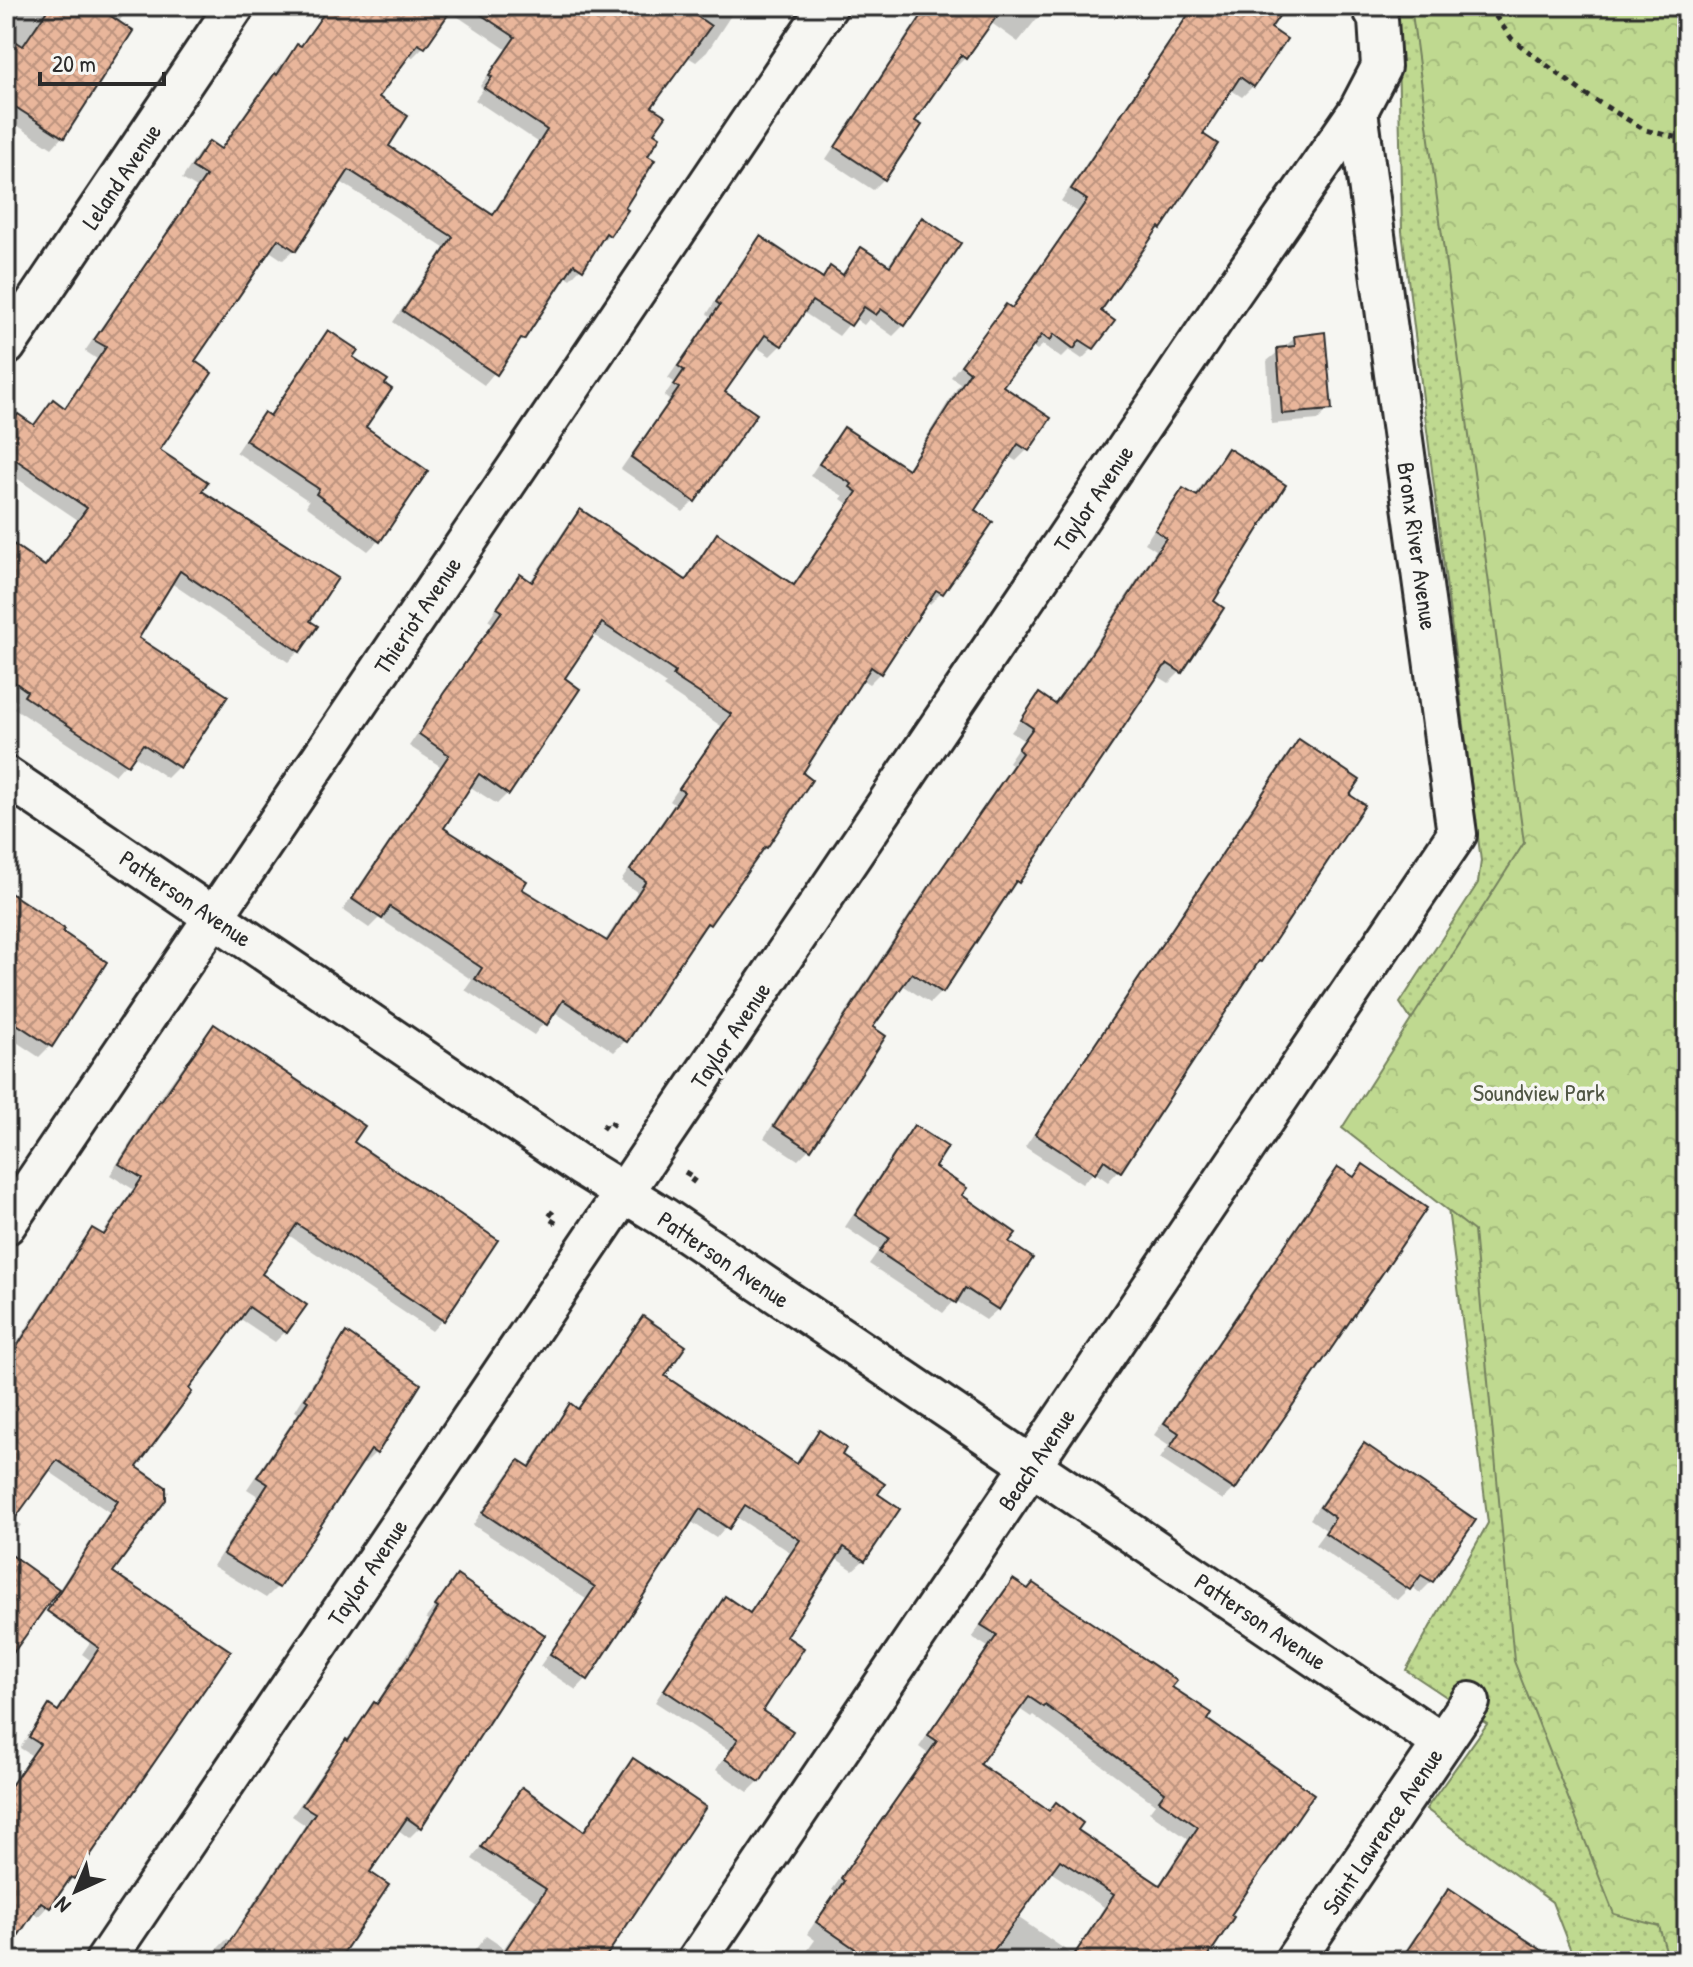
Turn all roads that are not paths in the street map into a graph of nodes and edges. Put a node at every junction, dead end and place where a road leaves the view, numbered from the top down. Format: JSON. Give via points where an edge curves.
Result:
{"nodes":[{"id":1,"x":235,"y":6,"type":"edge"},
{"id":2,"x":828,"y":6,"type":"edge"},
{"id":3,"x":1371,"y":6,"type":"edge"},
{"id":4,"x":1358,"y":111,"type":"junction"},
{"id":5,"x":6,"y":346,"type":"edge"},
{"id":6,"x":6,"y":776,"type":"edge"},
{"id":7,"x":214,"y":917,"type":"junction"},
{"id":8,"x":1374,"y":956,"type":"joint"},
{"id":9,"x":623,"y":1191,"type":"junction"},
{"id":10,"x":6,"y":1225,"type":"edge"},
{"id":11,"x":1031,"y":1467,"type":"junction"},
{"id":12,"x":1470,"y":1702,"type":"dead end"},
{"id":13,"x":1442,"y":1743,"type":"junction"},
{"id":14,"x":105,"y":1961,"type":"edge"},
{"id":15,"x":697,"y":1961,"type":"edge"},
{"id":16,"x":1294,"y":1961,"type":"edge"}],
"edges":[{"from":1,"to":5,"type":"street","name":"Leland Avenue"},
{"from":2,"to":7,"type":"street","name":"Thieriot Avenue"},
{"from":3,"to":4,"type":"street","name":"Taylor Avenue","via":[[1378,19],[1381,67]]},
{"from":4,"to":8,"type":"street","name":"Bronx River Avenue","via":[[1457,834]]},
{"from":4,"to":9,"type":"street","name":"Taylor Avenue"},
{"from":6,"to":7,"type":"street","name":"Patterson Avenue"},
{"from":7,"to":9,"type":"street","name":"Patterson Avenue"},
{"from":7,"to":10,"type":"street","name":"Thieriot Avenue"},
{"from":8,"to":11,"type":"street","name":"Beach Avenue"},
{"from":9,"to":11,"type":"street","name":"Patterson Avenue"},
{"from":9,"to":14,"type":"street","name":"Taylor Avenue"},
{"from":11,"to":13,"type":"street","name":"Patterson Avenue"},
{"from":11,"to":15,"type":"street","name":"Beach Avenue"},
{"from":12,"to":13,"type":"street","name":"Saint Lawrence Avenue"},
{"from":13,"to":16,"type":"street","name":"Saint Lawrence Avenue"}]}
